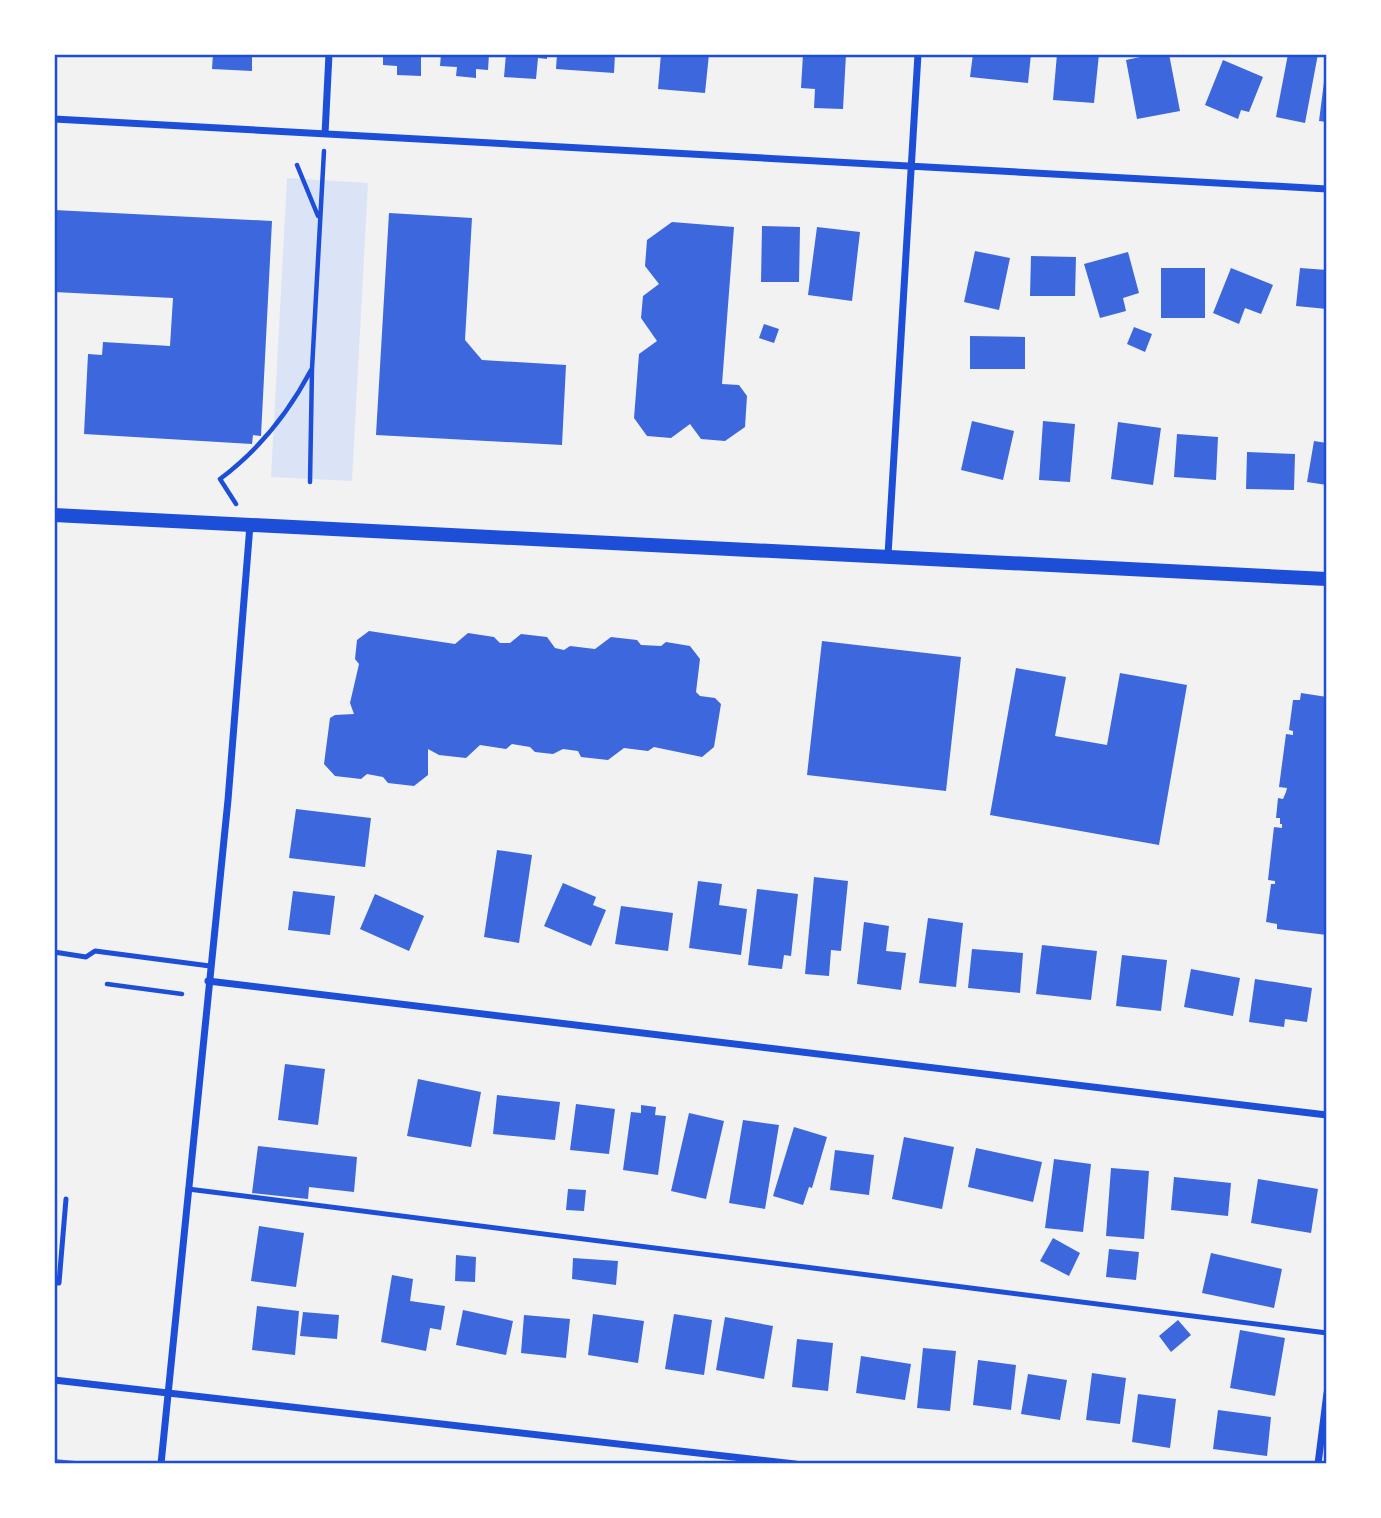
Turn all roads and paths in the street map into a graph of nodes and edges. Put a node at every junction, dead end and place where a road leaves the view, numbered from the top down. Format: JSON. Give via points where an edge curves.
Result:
{"nodes":[{"id":1,"x":329,"y":54,"type":"edge"},
{"id":2,"x":918,"y":54,"type":"edge"},
{"id":3,"x":54,"y":119,"type":"edge"},
{"id":4,"x":325,"y":134,"type":"junction"},
{"id":5,"x":297,"y":165,"type":"dead end"},
{"id":6,"x":323,"y":166,"type":"dead end"},
{"id":7,"x":911,"y":167,"type":"junction"},
{"id":8,"x":1327,"y":189,"type":"edge"},
{"id":9,"x":320,"y":220,"type":"junction"},
{"id":10,"x":312,"y":369,"type":"junction"},
{"id":11,"x":220,"y":479,"type":"dead end"},
{"id":12,"x":310,"y":482,"type":"dead end"},
{"id":13,"x":54,"y":515,"type":"edge"},
{"id":14,"x":250,"y":525,"type":"junction"},
{"id":15,"x":888,"y":555,"type":"junction"},
{"id":16,"x":1327,"y":579,"type":"edge"},
{"id":17,"x":54,"y":952,"type":"edge"},
{"id":18,"x":210,"y":966,"type":"junction"},
{"id":19,"x":208,"y":981,"type":"junction"},
{"id":20,"x":107,"y":984,"type":"dead end"},
{"id":21,"x":182,"y":994,"type":"dead end"},
{"id":22,"x":1327,"y":1115,"type":"edge"},
{"id":23,"x":188,"y":1189,"type":"junction"},
{"id":24,"x":66,"y":1199,"type":"dead end"},
{"id":25,"x":54,"y":1283,"type":"edge"},
{"id":26,"x":1327,"y":1333,"type":"edge"},
{"id":27,"x":54,"y":1380,"type":"edge"},
{"id":28,"x":168,"y":1392,"type":"junction"},
{"id":29,"x":1327,"y":1393,"type":"edge"},
{"id":30,"x":161,"y":1464,"type":"edge"},
{"id":31,"x":795,"y":1464,"type":"edge"},
{"id":32,"x":1318,"y":1464,"type":"edge"}],
"edges":[{"from":1,"to":4,"type":"street"},
{"from":2,"to":7,"type":"street"},
{"from":3,"to":4,"type":"street"},
{"from":4,"to":7,"type":"street"},
{"from":5,"to":9,"type":"path"},
{"from":6,"to":9,"type":"path"},
{"from":7,"to":8,"type":"street"},
{"from":7,"to":15,"type":"street"},
{"from":9,"to":10,"type":"path"},
{"from":10,"to":11,"type":"path","via":[[269,435],[250,457]]},
{"from":10,"to":12,"type":"path"},
{"from":13,"to":14,"type":"main road"},
{"from":14,"to":15,"type":"main road"},
{"from":14,"to":18,"type":"street"},
{"from":15,"to":16,"type":"main road"},
{"from":17,"to":18,"type":"lane","via":[[86,957],[95,951]]},
{"from":18,"to":19,"type":"street"},
{"from":19,"to":22,"type":"street"},
{"from":19,"to":23,"type":"street"},
{"from":20,"to":21,"type":"path"},
{"from":23,"to":26,"type":"lane"},
{"from":23,"to":28,"type":"street"},
{"from":24,"to":25,"type":"lane","via":[[59,1283]]},
{"from":27,"to":28,"type":"street"},
{"from":28,"to":30,"type":"street"},
{"from":28,"to":31,"type":"street"},
{"from":29,"to":32,"type":"street"}]}
